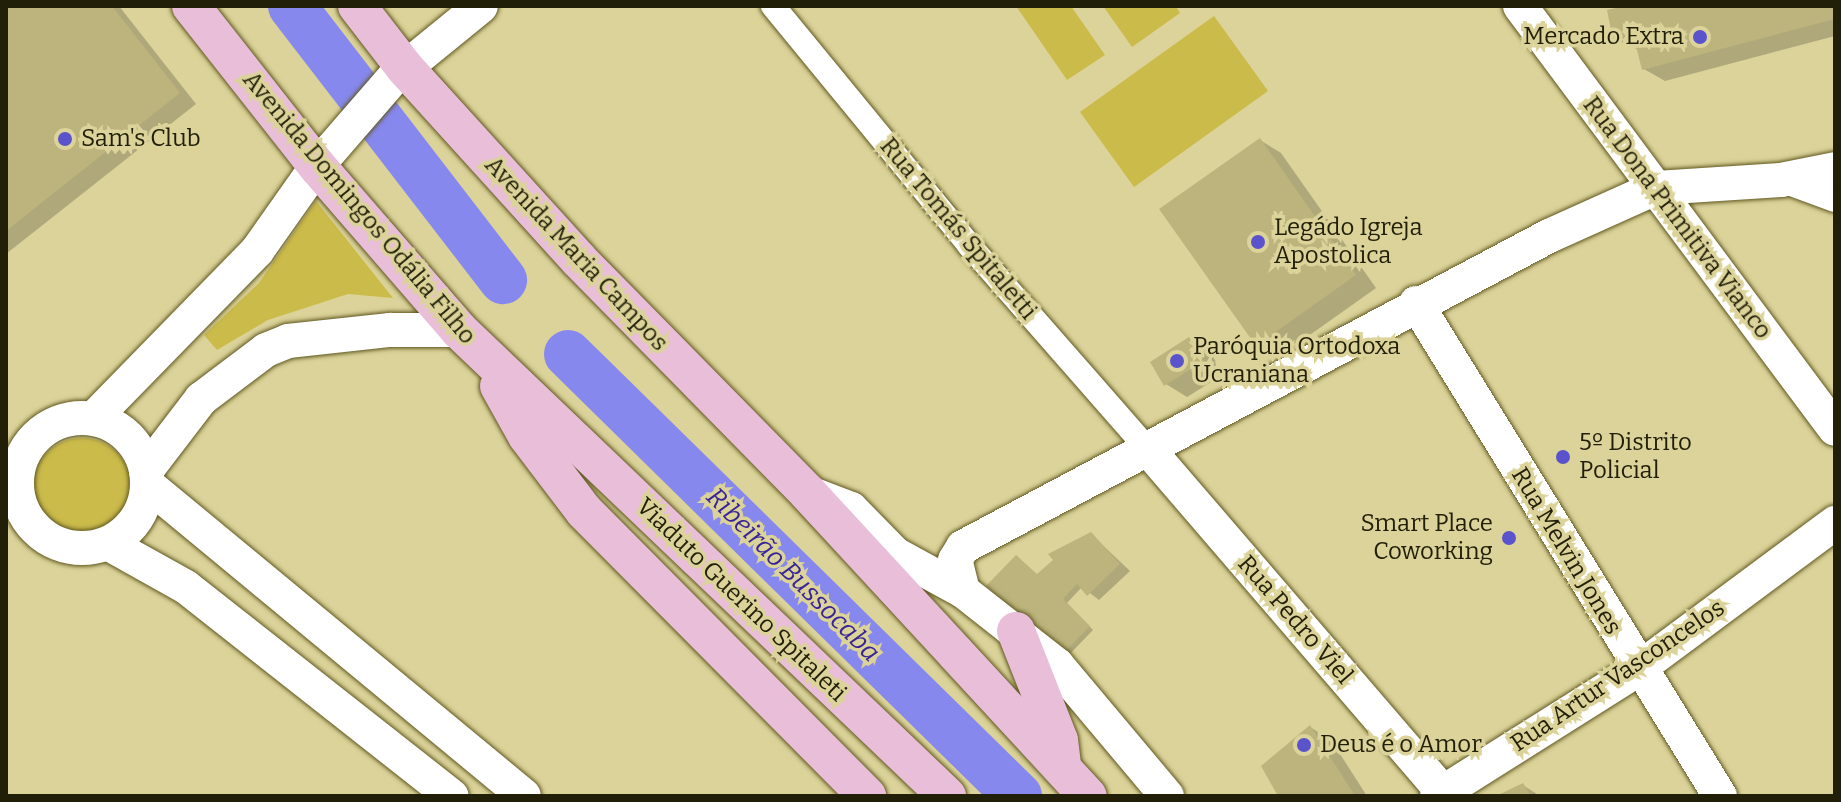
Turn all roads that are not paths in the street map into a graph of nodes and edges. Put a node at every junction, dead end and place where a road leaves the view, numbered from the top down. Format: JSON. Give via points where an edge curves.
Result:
{"nodes":[{"id":1,"x":191,"y":6,"type":"edge"},
{"id":2,"x":357,"y":6,"type":"edge"},
{"id":3,"x":481,"y":6,"type":"edge"},
{"id":4,"x":773,"y":6,"type":"edge"},
{"id":5,"x":1520,"y":6,"type":"edge"},
{"id":6,"x":399,"y":73,"type":"junction"},
{"id":7,"x":322,"y":160,"type":"junction"},
{"id":8,"x":1835,"y":169,"type":"edge"},
{"id":9,"x":1781,"y":180,"type":"junction"},
{"id":10,"x":1656,"y":188,"type":"junction"},
{"id":11,"x":1835,"y":200,"type":"edge"},
{"id":12,"x":1416,"y":303,"type":"junction"},
{"id":13,"x":467,"y":338,"type":"junction"},
{"id":14,"x":534,"y":403,"type":"joint"},
{"id":15,"x":94,"y":418,"type":"junction"},
{"id":16,"x":1835,"y":429,"type":"edge"},
{"id":17,"x":1147,"y":448,"type":"junction"},
{"id":18,"x":16,"y":451,"type":"edge"},
{"id":19,"x":146,"y":477,"type":"junction"},
{"id":20,"x":807,"y":492,"type":"junction"},
{"id":21,"x":1835,"y":523,"type":"edge"},
{"id":22,"x":6,"y":524,"type":"edge"},
{"id":23,"x":40,"y":533,"type":"junction"},
{"id":24,"x":109,"y":544,"type":"junction"},
{"id":25,"x":963,"y":591,"type":"junction"},
{"id":26,"x":1016,"y":631,"type":"junction"},
{"id":27,"x":1637,"y":670,"type":"junction"},
{"id":28,"x":1077,"y":785,"type":"edge"},
{"id":29,"x":1440,"y":794,"type":"edge"},
{"id":30,"x":452,"y":796,"type":"edge"},
{"id":31,"x":524,"y":796,"type":"edge"},
{"id":32,"x":867,"y":796,"type":"edge"},
{"id":33,"x":947,"y":796,"type":"edge"},
{"id":34,"x":1167,"y":796,"type":"edge"},
{"id":35,"x":1720,"y":796,"type":"edge"}],
"edges":[{"from":1,"to":7,"type":"main road","name":"Avenida Domingos Odália Filho"},
{"from":2,"to":6,"type":"main road","name":"Avenida Maria Campos"},
{"from":3,"to":6,"type":"main road"},
{"from":4,"to":17,"type":"street","name":"Rua Tomás Spitaletti","via":[[969,245]]},
{"from":5,"to":10,"type":"main road","name":"Rua Dona Primitiva Vianco"},
{"from":6,"to":7,"type":"main road"},
{"from":6,"to":20,"type":"main road","name":"Avenida Maria Campos"},
{"from":7,"to":13,"type":"main road","name":"Avenida Domingos Odália Filho"},
{"from":7,"to":15,"type":"main road","via":[[257,251]]},
{"from":8,"to":9,"type":"main road"},
{"from":9,"to":10,"type":"main road"},
{"from":9,"to":11,"type":"street"},
{"from":10,"to":12,"type":"main road"},
{"from":10,"to":16,"type":"main road","name":"Rua Dona Primitiva Vianco"},
{"from":12,"to":17,"type":"main road"},
{"from":12,"to":27,"type":"main road","name":"Rua Melvin Jones"},
{"from":13,"to":14,"type":"main road","name":"Avenida Domingos Odália Filho"},
{"from":13,"to":19,"type":"main road","via":[[390,330],[288,341],[266,350],[201,399]]},
{"from":13,"to":32,"type":"main road","via":[[527,436],[584,511]]},
{"from":14,"to":33,"type":"main road","name":"Viaduto Guerino Spitaleti"},
{"from":15,"to":18,"type":"main road","via":[[56,424]]},
{"from":15,"to":19,"type":"main road","via":[[122,431]]},
{"from":17,"to":25,"type":"main road","via":[[963,547],[955,560]]},
{"from":17,"to":29,"type":"main road","name":"Rua Pedro Viel"},
{"from":18,"to":23,"type":"main road","via":[[19,495]]},
{"from":19,"to":24,"type":"main road","via":[[136,519]]},
{"from":19,"to":31,"type":"main road","via":[[347,655]]},
{"from":20,"to":25,"type":"main road","name":"Avenida Maria Campos","via":[[851,509],[895,554]]},
{"from":20,"to":28,"type":"main road","name":"Avenida Maria Campos"},
{"from":21,"to":27,"type":"main road","name":"Rua Artur Vasconcelos"},
{"from":22,"to":23,"type":"main road"},
{"from":23,"to":24,"type":"main road","via":[[73,548]]},
{"from":24,"to":30,"type":"main road","via":[[186,587]]},
{"from":25,"to":26,"type":"main road","name":"Avenida Maria Campos"},
{"from":26,"to":28,"type":"main road"},
{"from":26,"to":34,"type":"main road","name":"Avenida Maria Campos","via":[[1057,665]]},
{"from":27,"to":29,"type":"main road","name":"Rua Artur Vasconcelos"},
{"from":27,"to":35,"type":"main road","name":"Rua Melvin Jones"}]}
